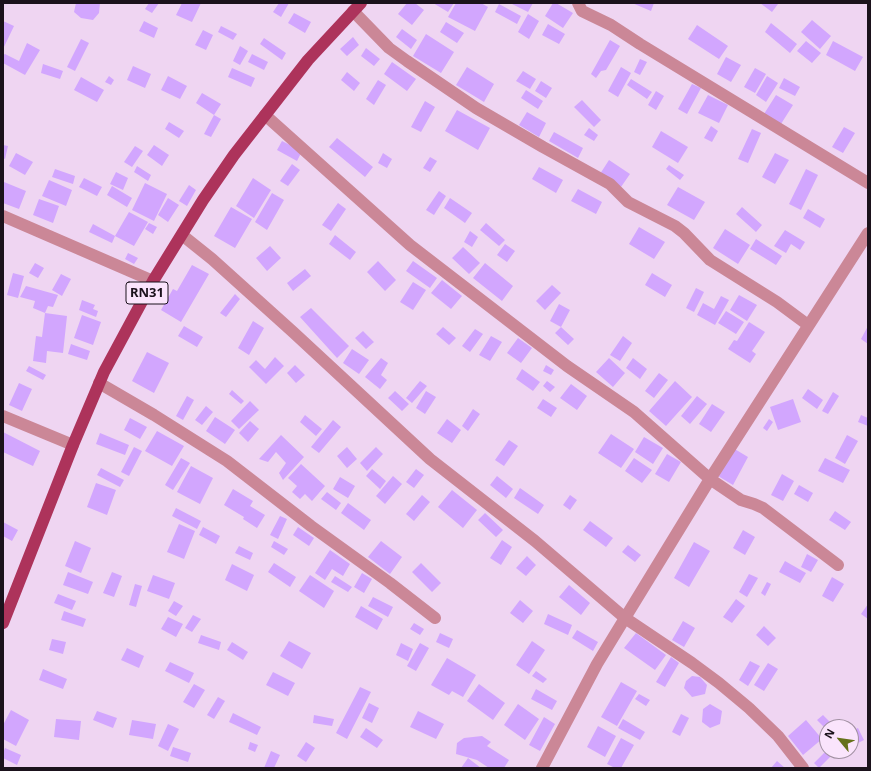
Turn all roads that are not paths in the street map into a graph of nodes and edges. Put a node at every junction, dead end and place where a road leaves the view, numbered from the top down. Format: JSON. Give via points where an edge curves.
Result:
{"nodes":[{"id":1,"x":578,"y":3,"type":"edge"},
{"id":2,"x":357,"y":7,"type":"edge"},
{"id":3,"x":265,"y":115,"type":"junction"},
{"id":4,"x":868,"y":183,"type":"edge"},
{"id":5,"x":3,"y":216,"type":"edge"},
{"id":6,"x":868,"y":233,"type":"edge"},
{"id":7,"x":182,"y":235,"type":"junction"},
{"id":8,"x":153,"y":281,"type":"junction"},
{"id":9,"x":808,"y":325,"type":"junction"},
{"id":10,"x":100,"y":383,"type":"junction"},
{"id":11,"x":3,"y":416,"type":"edge"},
{"id":12,"x":73,"y":445,"type":"junction"},
{"id":13,"x":710,"y":479,"type":"junction"},
{"id":14,"x":838,"y":565,"type":"dead end"},
{"id":15,"x":435,"y":618,"type":"dead end"},
{"id":16,"x":625,"y":618,"type":"junction"},
{"id":17,"x":3,"y":623,"type":"edge"},
{"id":18,"x":542,"y":768,"type":"edge"},
{"id":19,"x":803,"y":768,"type":"edge"}],
"edges":[{"from":1,"to":4,"type":"street","via":[[582,10],[611,25]]},
{"from":2,"to":3,"type":"main road","number":"RN31","via":[[308,60]]},
{"from":2,"to":9,"type":"street","via":[[389,48],[413,66],[476,108],[610,184],[628,202],[675,226],[710,260],[777,302]]},
{"from":3,"to":7,"type":"main road","number":"RN31","via":[[234,155]]},
{"from":3,"to":13,"type":"street","via":[[410,245],[567,366],[634,412]]},
{"from":5,"to":8,"type":"street"},
{"from":6,"to":9,"type":"street"},
{"from":7,"to":8,"type":"main road","number":"RN31"},
{"from":7,"to":16,"type":"street","via":[[293,332],[430,459],[534,541]]},
{"from":8,"to":10,"type":"main road","number":"RN31"},
{"from":9,"to":13,"type":"street"},
{"from":10,"to":12,"type":"main road","number":"RN31"},
{"from":10,"to":15,"type":"street","via":[[228,461]]},
{"from":11,"to":12,"type":"street"},
{"from":12,"to":17,"type":"main road","number":"RN31"},
{"from":13,"to":14,"type":"street","via":[[741,500],[763,508]]},
{"from":13,"to":16,"type":"street"},
{"from":16,"to":18,"type":"street","via":[[597,664]]},
{"from":16,"to":19,"type":"street","via":[[692,663],[749,708],[778,736]]}]}
